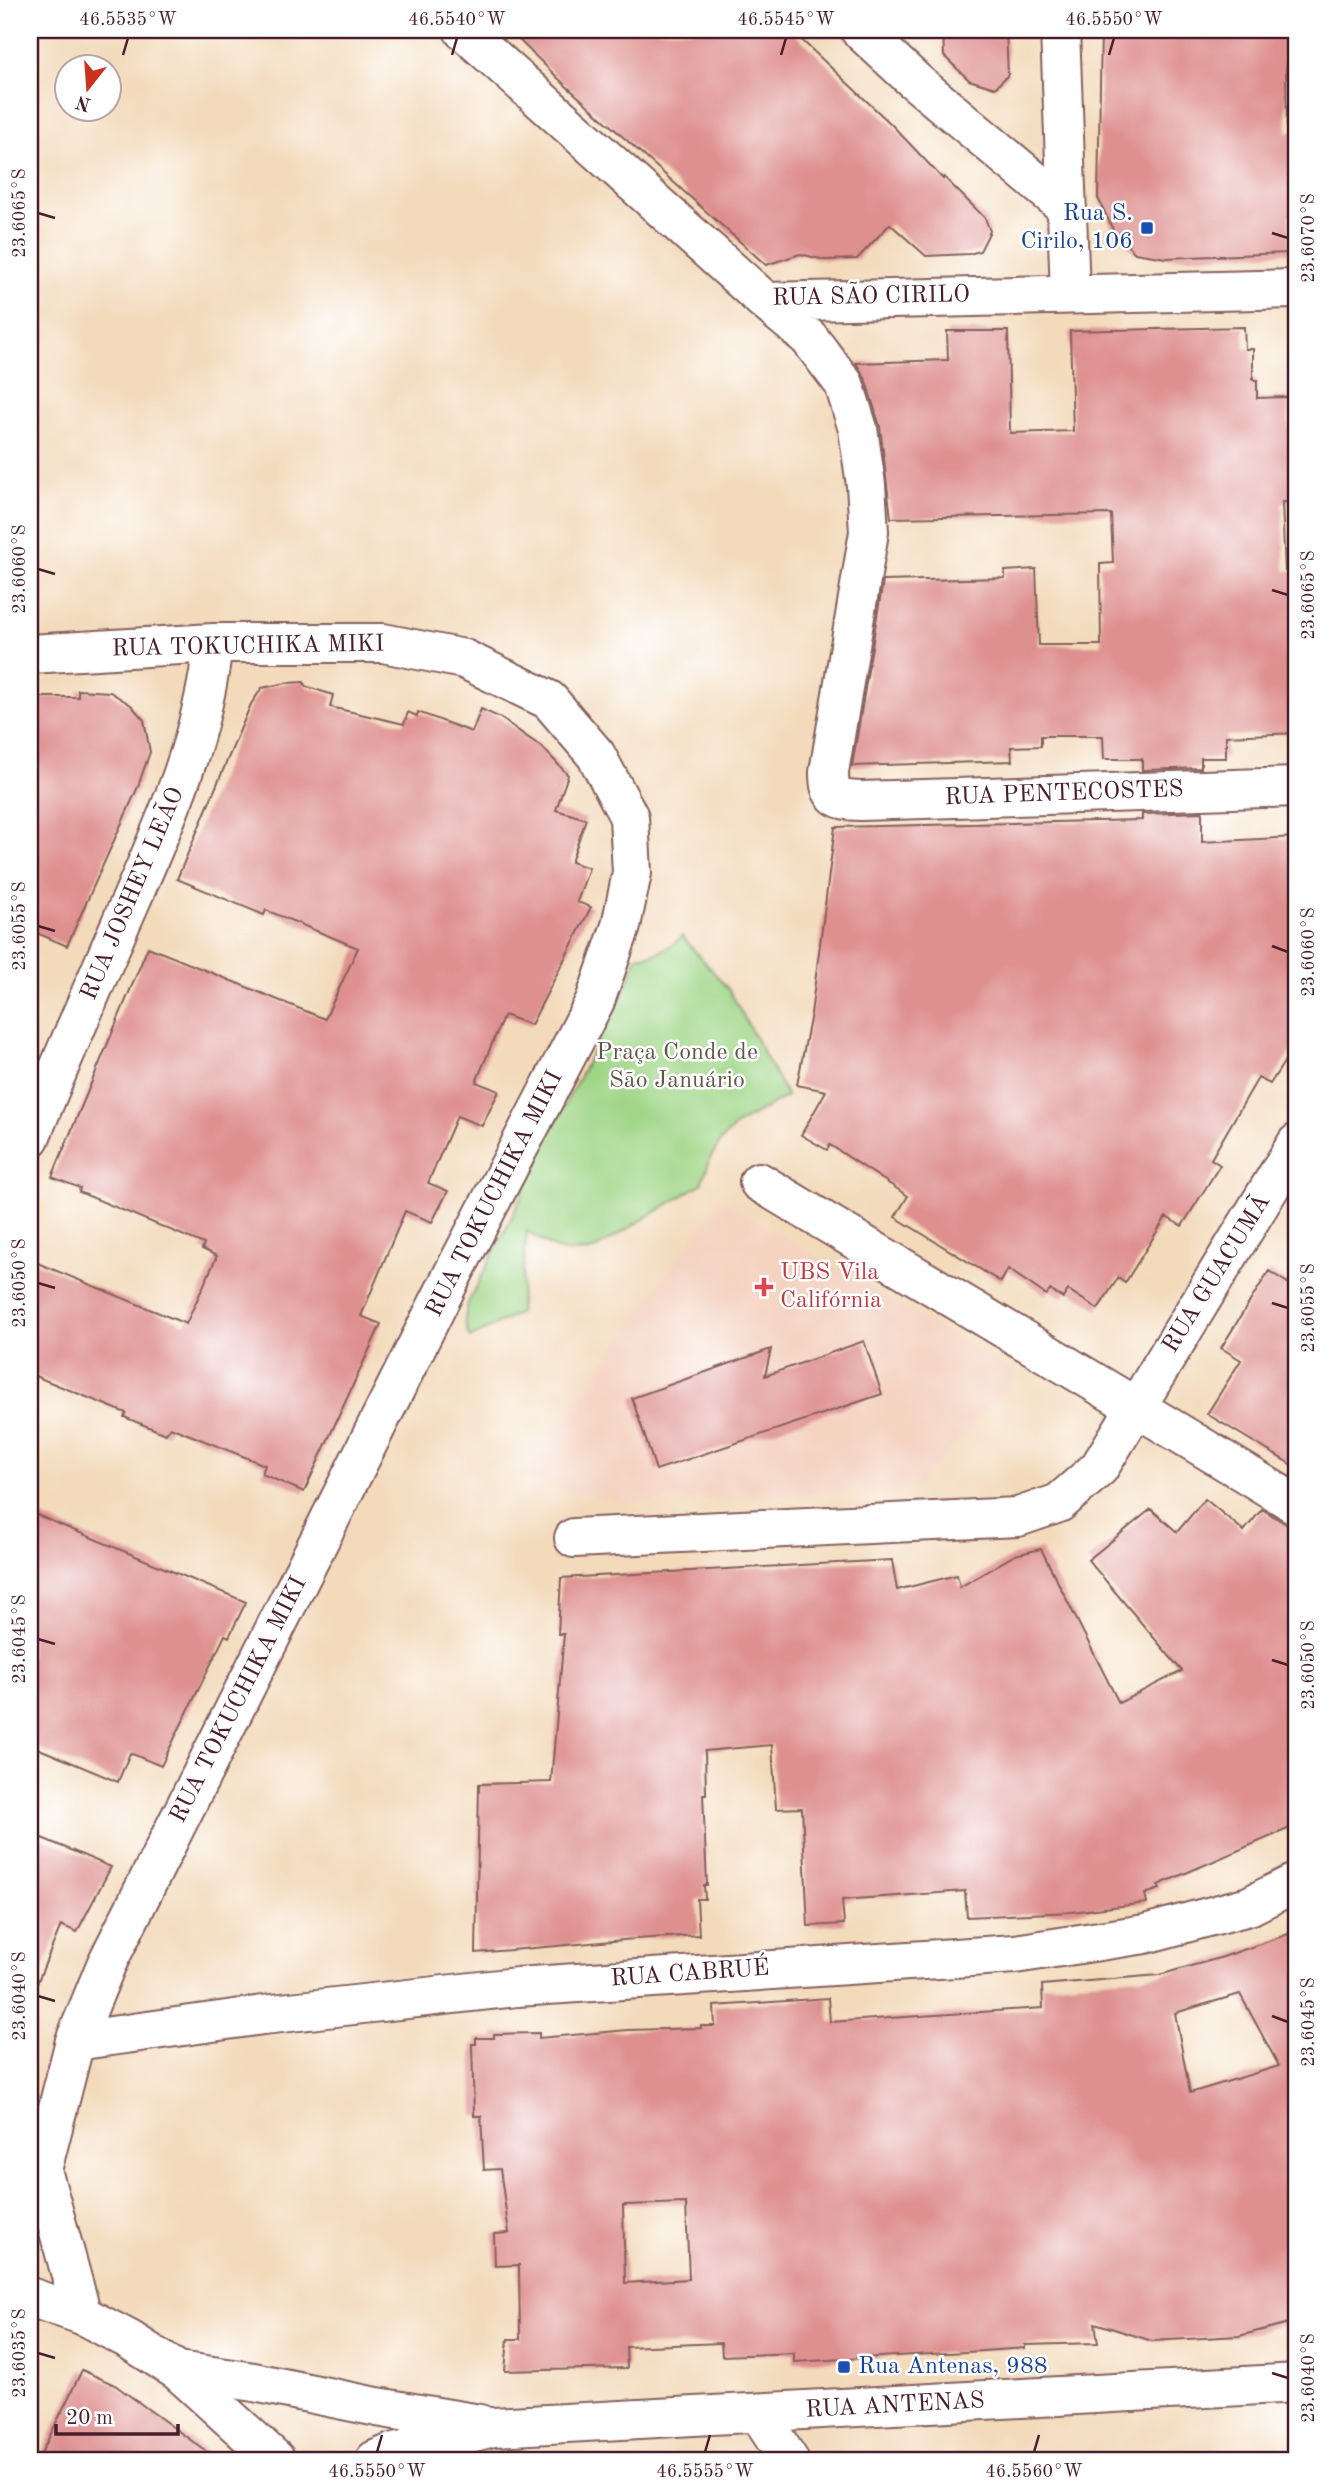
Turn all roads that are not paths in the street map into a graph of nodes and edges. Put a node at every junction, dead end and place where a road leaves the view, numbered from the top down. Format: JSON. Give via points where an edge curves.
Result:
{"nodes":[{"id":1,"x":463,"y":30,"type":"edge"},
{"id":2,"x":860,"y":30,"type":"edge"},
{"id":3,"x":1060,"y":30,"type":"edge"},
{"id":4,"x":1067,"y":208,"type":"junction"},
{"id":5,"x":1297,"y":289,"type":"edge"},
{"id":6,"x":1070,"y":293,"type":"junction"},
{"id":7,"x":765,"y":302,"type":"junction"},
{"id":8,"x":213,"y":643,"type":"junction"},
{"id":9,"x":30,"y":654,"type":"edge"},
{"id":10,"x":1297,"y":787,"type":"edge"},
{"id":11,"x":30,"y":1138,"type":"edge"},
{"id":12,"x":1297,"y":1143,"type":"edge"},
{"id":13,"x":759,"y":1182,"type":"dead end"},
{"id":14,"x":1138,"y":1406,"type":"junction"},
{"id":15,"x":1297,"y":1505,"type":"edge"},
{"id":16,"x":574,"y":1538,"type":"dead end"},
{"id":17,"x":1297,"y":1882,"type":"edge"},
{"id":18,"x":75,"y":2041,"type":"junction"},
{"id":19,"x":36,"y":2185,"type":"edge"},
{"id":20,"x":30,"y":2297,"type":"edge"},
{"id":21,"x":82,"y":2315,"type":"junction"},
{"id":22,"x":178,"y":2371,"type":"junction"},
{"id":23,"x":1294,"y":2382,"type":"edge"},
{"id":24,"x":758,"y":2413,"type":"junction"},
{"id":25,"x":493,"y":2427,"type":"junction"},
{"id":26,"x":276,"y":2460,"type":"edge"},
{"id":27,"x":375,"y":2460,"type":"edge"},
{"id":28,"x":789,"y":2460,"type":"edge"}],
"edges":[{"from":1,"to":7,"type":"street","name":"RUA SÃO CIRILO"},
{"from":2,"to":4,"type":"street"},
{"from":3,"to":4,"type":"street"},
{"from":4,"to":6,"type":"street"},
{"from":5,"to":6,"type":"street","name":"RUA SÃO CIRILO"},
{"from":6,"to":7,"type":"street","name":"RUA SÃO CIRILO"},
{"from":7,"to":10,"type":"street","name":"RUA PENTECOSTES","via":[[809,338],[844,384],[858,429],[866,485],[869,532],[829,772],[833,794],[861,801]]},
{"from":8,"to":9,"type":"street","name":"RUA TOKUCHIKA MIKI"},
{"from":8,"to":11,"type":"street","name":"RUA JOSHEY LEÃO","via":[[195,740],[167,818]]},
{"from":8,"to":18,"type":"street","name":"RUA TOKUCHIKA MIKI","via":[[383,643],[464,659],[548,700],[596,755],[629,817],[632,873],[621,926],[595,1001],[106,1965]]},
{"from":12,"to":14,"type":"street","name":"RUA GUACUMÃ"},
{"from":13,"to":14,"type":"street"},
{"from":14,"to":15,"type":"street"},
{"from":14,"to":16,"type":"street","via":[[1098,1468],[1059,1503],[1018,1517]]},
{"from":17,"to":18,"type":"street","name":"RUA CABRUÉ","via":[[1249,1906],[1145,1934],[1015,1954],[517,1987]]},
{"from":18,"to":19,"type":"street","name":"RUA TOKUCHIKA MIKI"},
{"from":19,"to":21,"type":"street","name":"RUA TOKUCHIKA MIKI"},
{"from":20,"to":21,"type":"street"},
{"from":21,"to":22,"type":"street"},
{"from":22,"to":25,"type":"street","name":"RUA ANTENAS"},
{"from":22,"to":26,"type":"street"},
{"from":23,"to":24,"type":"street","name":"RUA ANTENAS"},
{"from":24,"to":25,"type":"street","name":"RUA ANTENAS"},
{"from":24,"to":28,"type":"street"},
{"from":25,"to":27,"type":"street","name":"RUA ANTENAS"}]}
